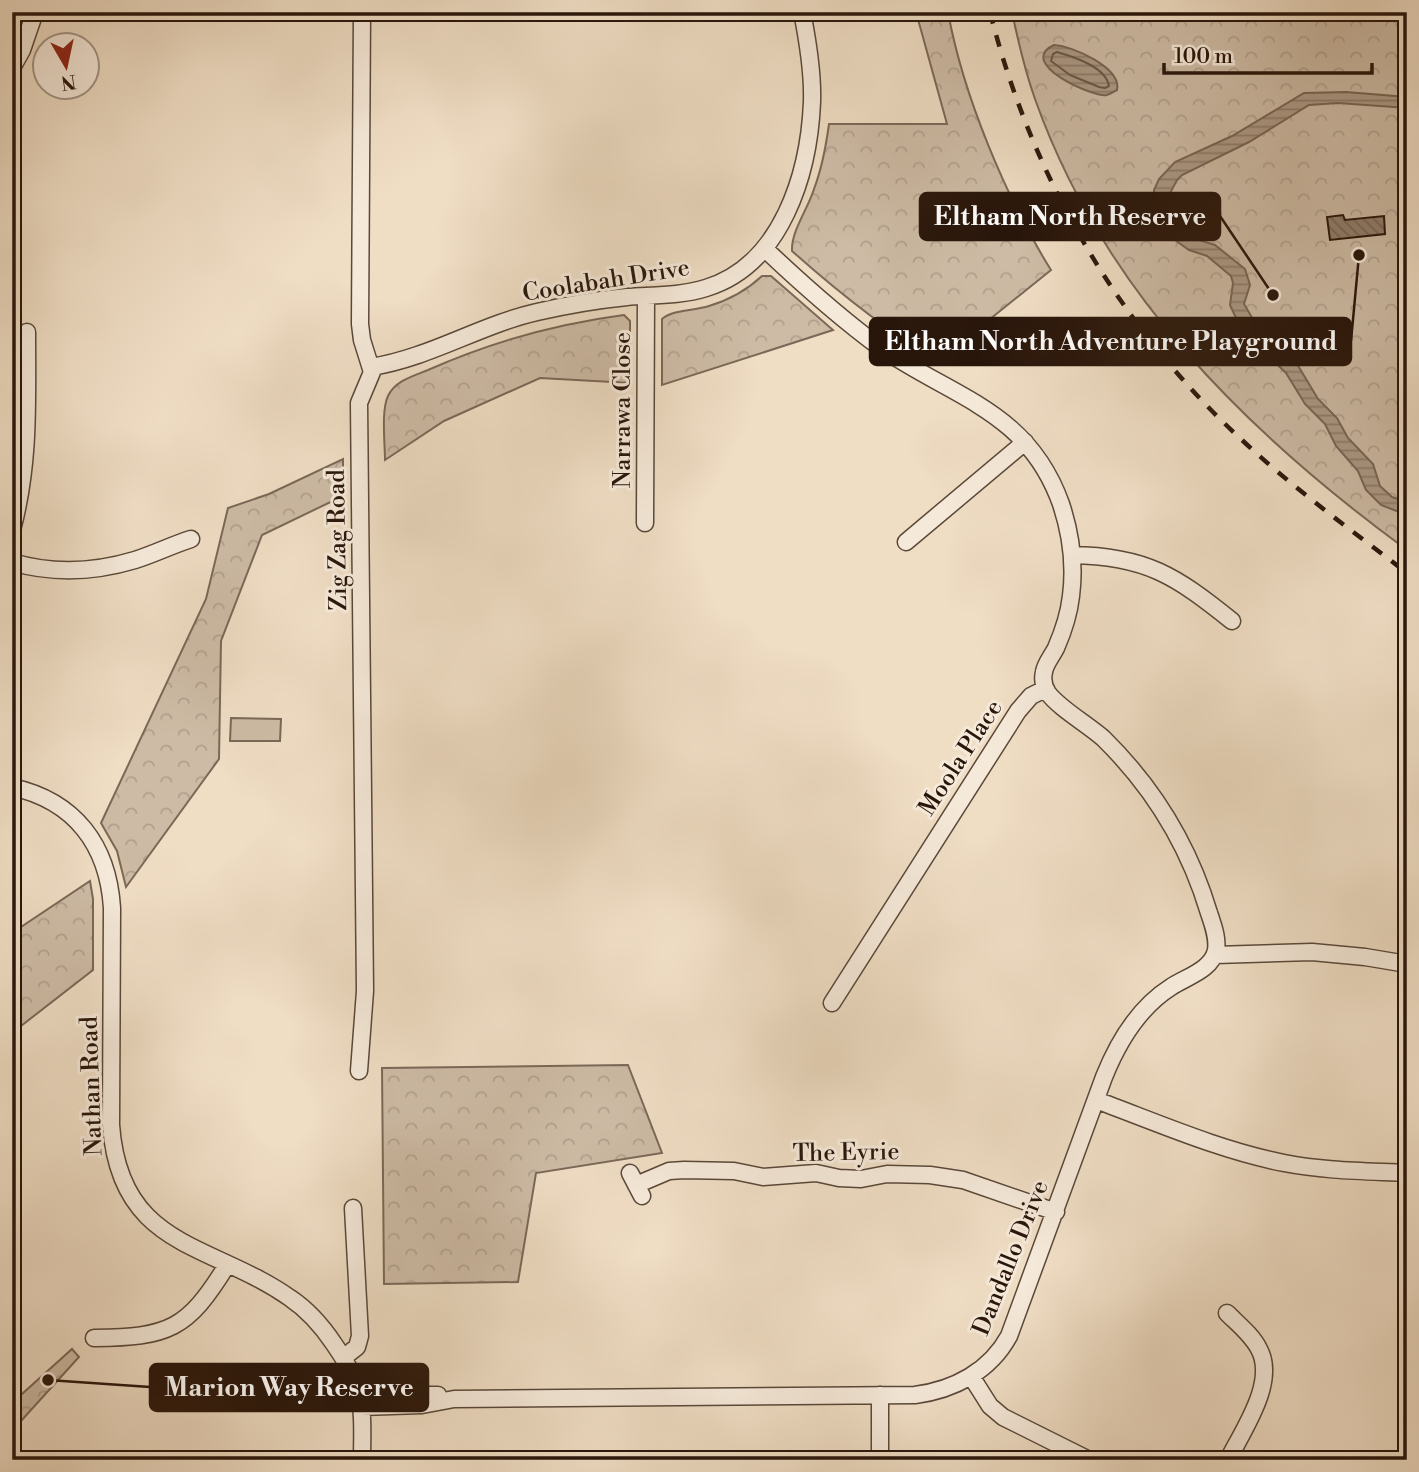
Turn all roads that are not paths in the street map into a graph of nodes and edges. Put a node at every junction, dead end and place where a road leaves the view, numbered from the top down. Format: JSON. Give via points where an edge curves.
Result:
{"nodes":[{"id":1,"x":35,"y":12,"type":"edge"},
{"id":2,"x":362,"y":12,"type":"edge"},
{"id":3,"x":802,"y":12,"type":"edge"},
{"id":4,"x":12,"y":68,"type":"edge"},
{"id":5,"x":765,"y":249,"type":"junction"},
{"id":6,"x":646,"y":296,"type":"junction"},
{"id":7,"x":27,"y":332,"type":"dead end"},
{"id":8,"x":372,"y":367,"type":"junction"},
{"id":9,"x":1025,"y":442,"type":"junction"},
{"id":10,"x":645,"y":523,"type":"dead end"},
{"id":11,"x":12,"y":530,"type":"edge"},
{"id":12,"x":191,"y":539,"type":"dead end"},
{"id":13,"x":906,"y":542,"type":"dead end"},
{"id":14,"x":1072,"y":555,"type":"junction"},
{"id":15,"x":12,"y":562,"type":"edge"},
{"id":16,"x":1232,"y":621,"type":"dead end"},
{"id":17,"x":1045,"y":689,"type":"junction"},
{"id":18,"x":12,"y":786,"type":"edge"},
{"id":19,"x":1215,"y":956,"type":"junction"},
{"id":20,"x":1407,"y":964,"type":"edge"},
{"id":21,"x":832,"y":1003,"type":"dead end"},
{"id":22,"x":359,"y":1071,"type":"dead end"},
{"id":23,"x":1096,"y":1100,"type":"junction"},
{"id":24,"x":1407,"y":1173,"type":"edge"},
{"id":25,"x":636,"y":1185,"type":"dead end"},
{"id":26,"x":353,"y":1208,"type":"dead end"},
{"id":27,"x":1056,"y":1212,"type":"junction"},
{"id":28,"x":227,"y":1265,"type":"junction"},
{"id":29,"x":1227,"y":1313,"type":"dead end"},
{"id":30,"x":94,"y":1338,"type":"dead end"},
{"id":31,"x":343,"y":1359,"type":"junction"},
{"id":32,"x":971,"y":1376,"type":"junction"},
{"id":33,"x":880,"y":1395,"type":"junction"},
{"id":34,"x":360,"y":1401,"type":"junction"},
{"id":35,"x":362,"y":1460,"type":"edge"},
{"id":36,"x":880,"y":1460,"type":"edge"},
{"id":37,"x":1089,"y":1460,"type":"edge"},
{"id":38,"x":1228,"y":1460,"type":"edge"}],
"edges":[{"from":1,"to":4,"type":"street"},
{"from":2,"to":8,"type":"street","via":[[360,324]]},
{"from":3,"to":5,"type":"street","name":"Coolabah Drive","via":[[811,72],[809,131],[794,192]]},
{"from":5,"to":6,"type":"street","name":"Coolabah Drive","via":[[748,267],[715,285]]},
{"from":5,"to":9,"type":"street","via":[[881,347],[990,410]]},
{"from":6,"to":8,"type":"street","name":"Coolabah Drive","via":[[536,312],[399,362]]},
{"from":6,"to":10,"type":"street","name":"Narrawa Close"},
{"from":7,"to":11,"type":"street","via":[[26,460]]},
{"from":8,"to":22,"type":"street","name":"Zig Zag Road","via":[[359,403],[365,991]]},
{"from":9,"to":13,"type":"street"},
{"from":9,"to":14,"type":"street","via":[[1058,495]]},
{"from":12,"to":15,"type":"street","via":[[134,561],[91,570]]},
{"from":14,"to":16,"type":"street","via":[[1111,557],[1152,567],[1187,586]]},
{"from":14,"to":17,"type":"street","via":[[1071,598],[1061,635],[1044,670]]},
{"from":17,"to":19,"type":"street","via":[[1112,747],[1167,817],[1201,887],[1216,938]]},
{"from":17,"to":21,"type":"street","name":"Moola Place","via":[[1018,711]]},
{"from":18,"to":28,"type":"street","name":"Nathan Road","via":[[47,799],[79,822],[107,875],[112,908],[111,1125],[120,1174],[132,1197],[160,1228]]},
{"from":19,"to":20,"type":"street","via":[[1329,953]]},
{"from":19,"to":23,"type":"street","name":"Dandallo Drive","via":[[1206,967],[1159,995],[1135,1021],[1115,1052]]},
{"from":23,"to":24,"type":"street","via":[[1263,1158],[1325,1169]]},
{"from":23,"to":27,"type":"street","name":"Dandallo Drive"},
{"from":25,"to":27,"type":"street","name":"The Eyrie","via":[[669,1171],[684,1170],[763,1177],[816,1173],[860,1180],[887,1174],[930,1175],[963,1180]]},
{"from":26,"to":31,"type":"street","via":[[360,1336]]},
{"from":27,"to":32,"type":"street","name":"Dandallo Drive","via":[[1009,1336],[996,1355]]},
{"from":28,"to":30,"type":"street","via":[[203,1302],[174,1325],[140,1336]]},
{"from":28,"to":31,"type":"street","name":"Nathan Road","via":[[291,1298],[320,1326]]},
{"from":29,"to":38,"type":"street","via":[[1260,1350],[1265,1376]]},
{"from":31,"to":34,"type":"street","name":"Nathan Road"},
{"from":32,"to":33,"type":"street","name":"Dandallo Drive","via":[[926,1393]]},
{"from":32,"to":37,"type":"street","via":[[1003,1417]]},
{"from":33,"to":34,"type":"street","name":"Dandallo Drive","via":[[454,1399],[422,1405]]},
{"from":33,"to":36,"type":"street"},
{"from":34,"to":35,"type":"street"}]}
